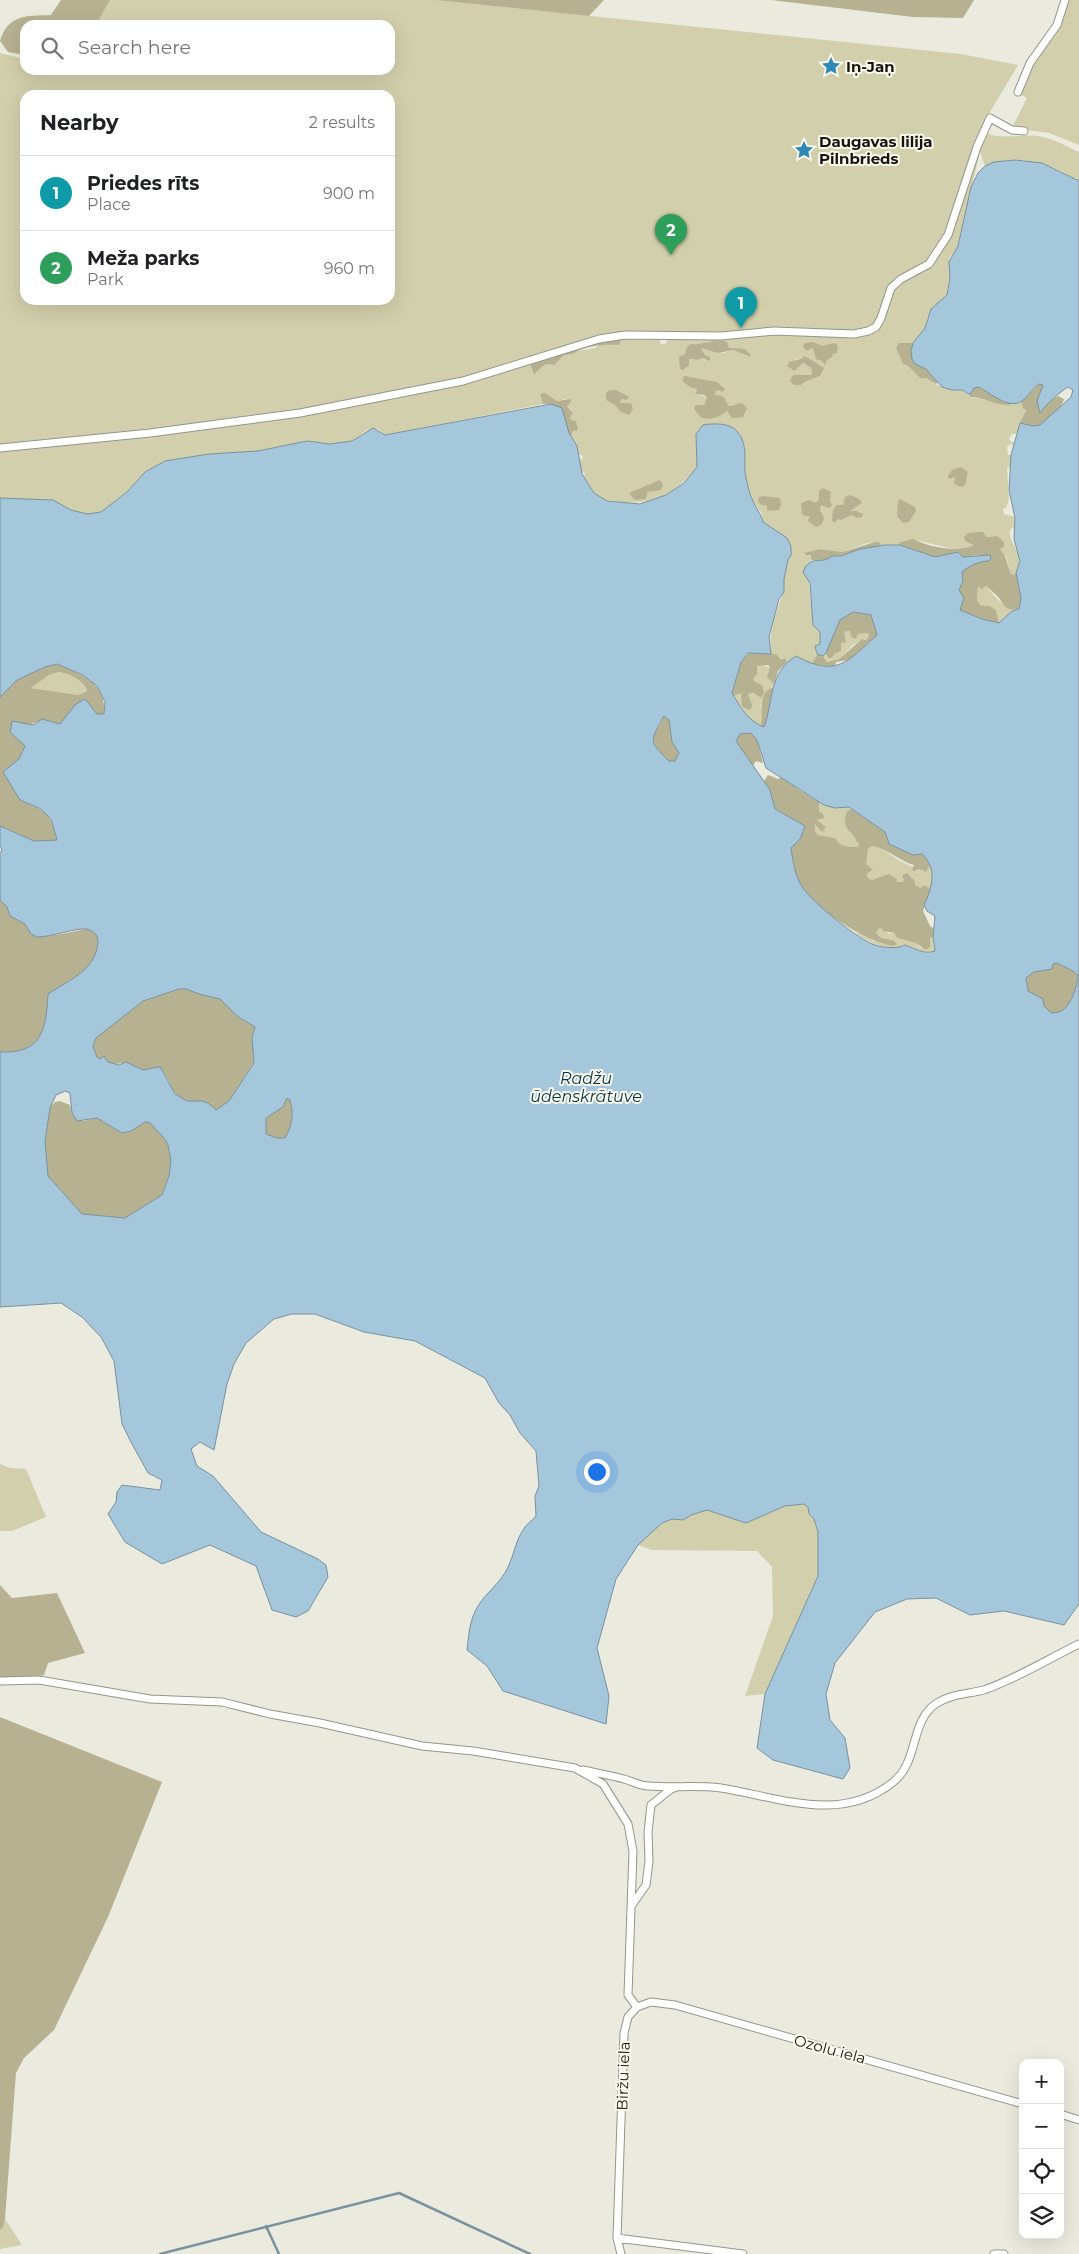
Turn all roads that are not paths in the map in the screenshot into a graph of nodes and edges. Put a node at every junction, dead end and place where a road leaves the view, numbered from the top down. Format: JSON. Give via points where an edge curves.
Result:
{"nodes":[{"id":1,"x":1066,"y":0,"type":"edge"},
{"id":2,"x":1018,"y":92,"type":"dead end"},
{"id":3,"x":1024,"y":131,"type":"dead end"},
{"id":4,"x":0,"y":448,"type":"edge"},
{"id":5,"x":1079,"y":1644,"type":"edge"},
{"id":6,"x":0,"y":1681,"type":"edge"},
{"id":7,"x":575,"y":1768,"type":"junction"},
{"id":8,"x":679,"y":1786,"type":"junction"},
{"id":9,"x":632,"y":1905,"type":"junction"},
{"id":10,"x":637,"y":2007,"type":"junction"},
{"id":11,"x":1019,"y":2103,"type":"edge"},
{"id":12,"x":1064,"y":2115,"type":"edge"},
{"id":13,"x":1079,"y":2120,"type":"edge"},
{"id":14,"x":617,"y":2238,"type":"junction"},
{"id":15,"x":621,"y":2254,"type":"edge"},
{"id":16,"x":743,"y":2254,"type":"edge"},
{"id":17,"x":994,"y":2254,"type":"edge"},
{"id":18,"x":1004,"y":2254,"type":"edge"}],
"edges":[{"from":1,"to":2,"type":"street","via":[[1057,24],[1030,64]]},
{"from":3,"to":4,"type":"street","via":[[1012,130],[990,118],[976,148],[948,235],[929,264],[901,279],[892,288],[876,327],[868,331],[854,334],[774,331],[721,336],[600,339],[463,381],[300,413]]},
{"from":5,"to":8,"type":"street","via":[[983,1690],[937,1703],[924,1715],[904,1770],[876,1795],[812,1806],[720,1788]]},
{"from":6,"to":7,"type":"street","via":[[39,1680],[150,1698],[222,1702],[422,1746]]},
{"from":7,"to":8,"type":"street","via":[[647,1786]]},
{"from":7,"to":9,"type":"street","via":[[603,1784],[628,1824],[633,1851]]},
{"from":8,"to":9,"type":"street","via":[[651,1805],[646,1885]]},
{"from":9,"to":10,"type":"street","via":[[628,1995]]},
{"from":10,"to":11,"type":"street","name":"Ozolu iela","via":[[651,2002],[675,2005]]},
{"from":10,"to":14,"type":"street","name":"Biržu iela","via":[[624,2028]]},
{"from":12,"to":13,"type":"street"},
{"from":14,"to":15,"type":"street","name":"Biržu iela"},
{"from":14,"to":16,"type":"street"},
{"from":17,"to":18,"type":"street"}]}
